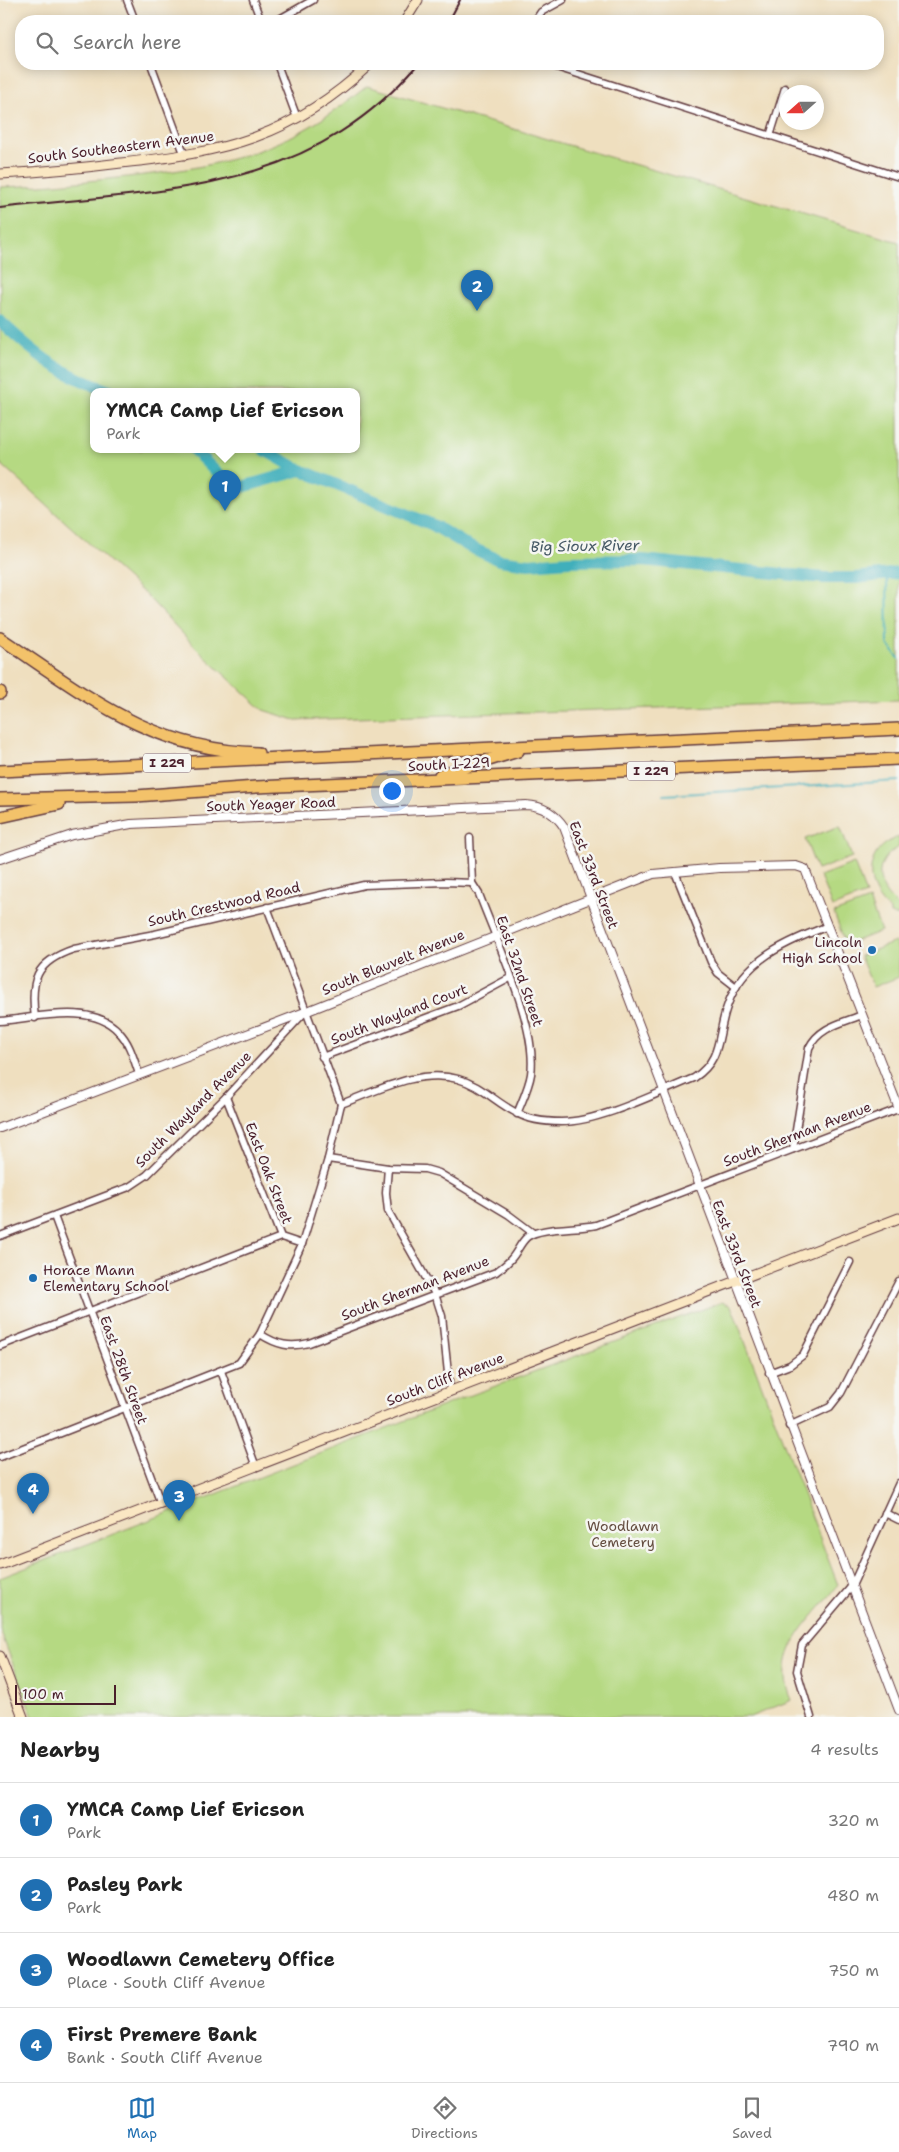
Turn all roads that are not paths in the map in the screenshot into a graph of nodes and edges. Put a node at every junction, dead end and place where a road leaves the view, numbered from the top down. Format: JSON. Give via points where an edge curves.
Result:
{"nodes":[{"id":1,"x":127,"y":0,"type":"edge"},
{"id":2,"x":253,"y":0,"type":"edge"},
{"id":3,"x":313,"y":0,"type":"edge"},
{"id":4,"x":418,"y":0,"type":"edge"},
{"id":5,"x":563,"y":0,"type":"edge"},
{"id":6,"x":133,"y":15,"type":"edge"},
{"id":7,"x":259,"y":15,"type":"edge"},
{"id":8,"x":287,"y":15,"type":"edge"},
{"id":9,"x":409,"y":15,"type":"edge"},
{"id":10,"x":539,"y":15,"type":"edge"},
{"id":11,"x":153,"y":70,"type":"edge"},
{"id":12,"x":279,"y":70,"type":"edge"},
{"id":13,"x":363,"y":70,"type":"edge"},
{"id":14,"x":566,"y":70,"type":"edge"},
{"id":15,"x":779,"y":107,"type":"edge"},
{"id":16,"x":297,"y":118,"type":"junction"},
{"id":17,"x":770,"y":136,"type":"junction"},
{"id":18,"x":185,"y":156,"type":"junction"},
{"id":19,"x":0,"y":174,"type":"edge"},
{"id":20,"x":899,"y":177,"type":"edge"},
{"id":21,"x":0,"y":638,"type":"edge"},
{"id":22,"x":899,"y":730,"type":"edge"},
{"id":23,"x":534,"y":747,"type":"junction"},
{"id":24,"x":335,"y":755,"type":"junction"},
{"id":25,"x":899,"y":759,"type":"edge"},
{"id":26,"x":0,"y":771,"type":"edge"},
{"id":27,"x":424,"y":780,"type":"junction"},
{"id":28,"x":117,"y":797,"type":"junction"},
{"id":29,"x":0,"y":799,"type":"edge"},
{"id":30,"x":548,"y":810,"type":"joint"},
{"id":31,"x":0,"y":817,"type":"edge"},
{"id":32,"x":470,"y":838,"type":"dead end"},
{"id":33,"x":0,"y":859,"type":"edge"},
{"id":34,"x":676,"y":872,"type":"junction"},
{"id":35,"x":472,"y":884,"type":"junction"},
{"id":36,"x":590,"y":898,"type":"junction"},
{"id":37,"x":267,"y":907,"type":"junction"},
{"id":38,"x":828,"y":926,"type":"junction"},
{"id":39,"x":494,"y":935,"type":"junction"},
{"id":40,"x":510,"y":978,"type":"junction"},
{"id":41,"x":736,"y":987,"type":"junction"},
{"id":42,"x":305,"y":1012,"type":"junction"},
{"id":43,"x":862,"y":1015,"type":"junction"},
{"id":44,"x":35,"y":1018,"type":"junction"},
{"id":45,"x":0,"y":1021,"type":"edge"},
{"id":46,"x":322,"y":1057,"type":"junction"},
{"id":47,"x":139,"y":1074,"type":"junction"},
{"id":48,"x":662,"y":1090,"type":"junction"},
{"id":49,"x":226,"y":1097,"type":"junction"},
{"id":50,"x":341,"y":1104,"type":"junction"},
{"id":51,"x":898,"y":1109,"type":"edge"},
{"id":52,"x":517,"y":1114,"type":"junction"},
{"id":53,"x":0,"y":1128,"type":"edge"},
{"id":54,"x":793,"y":1149,"type":"junction"},
{"id":55,"x":328,"y":1159,"type":"junction"},
{"id":56,"x":388,"y":1168,"type":"junction"},
{"id":57,"x":698,"y":1184,"type":"junction"},
{"id":58,"x":54,"y":1216,"type":"junction"},
{"id":59,"x":899,"y":1218,"type":"edge"},
{"id":60,"x":533,"y":1233,"type":"junction"},
{"id":61,"x":0,"y":1236,"type":"edge"},
{"id":62,"x":281,"y":1237,"type":"junction"},
{"id":63,"x":302,"y":1244,"type":"junction"},
{"id":64,"x":850,"y":1262,"type":"dead end"},
{"id":65,"x":899,"y":1281,"type":"edge"},
{"id":66,"x":735,"y":1282,"type":"junction"},
{"id":67,"x":435,"y":1294,"type":"junction"},
{"id":68,"x":89,"y":1311,"type":"junction"},
{"id":69,"x":260,"y":1334,"type":"junction"},
{"id":70,"x":0,"y":1346,"type":"edge"},
{"id":71,"x":221,"y":1371,"type":"junction"},
{"id":72,"x":769,"y":1373,"type":"junction"},
{"id":73,"x":450,"y":1392,"type":"junction"},
{"id":74,"x":125,"y":1407,"type":"junction"},
{"id":75,"x":789,"y":1426,"type":"junction"},
{"id":76,"x":0,"y":1457,"type":"edge"},
{"id":77,"x":256,"y":1467,"type":"junction"},
{"id":78,"x":899,"y":1483,"type":"edge"},
{"id":79,"x":161,"y":1504,"type":"junction"},
{"id":80,"x":885,"y":1513,"type":"junction"},
{"id":81,"x":899,"y":1520,"type":"edge"},
{"id":82,"x":0,"y":1566,"type":"edge"},
{"id":83,"x":852,"y":1586,"type":"junction"},
{"id":84,"x":0,"y":1656,"type":"edge"},
{"id":85,"x":4,"y":1676,"type":"edge"},
{"id":86,"x":899,"y":1710,"type":"edge"},
{"id":87,"x":23,"y":1717,"type":"edge"},
{"id":88,"x":811,"y":1717,"type":"edge"}],
"edges":[{"from":1,"to":6,"type":"street"},
{"from":2,"to":7,"type":"street"},
{"from":3,"to":8,"type":"street"},
{"from":4,"to":9,"type":"main road"},
{"from":5,"to":10,"type":"street"},
{"from":11,"to":18,"type":"street"},
{"from":12,"to":16,"type":"street"},
{"from":13,"to":16,"type":"main road","name":"South Southeastern Avenue","via":[[331,97]]},
{"from":14,"to":17,"type":"street"},
{"from":15,"to":17,"type":"street"},
{"from":16,"to":18,"type":"main road","name":"South Southeastern Avenue","via":[[237,144]]},
{"from":17,"to":20,"type":"street"},
{"from":18,"to":19,"type":"main road","name":"South Southeastern Avenue"},
{"from":21,"to":24,"type":"highway","via":[[108,710],[172,738],[232,751]]},
{"from":22,"to":23,"type":"highway","name":"South I-229","number":"I 229"},
{"from":23,"to":24,"type":"highway","name":"South I-229","number":"I 229"},
{"from":23,"to":27,"type":"highway"},
{"from":24,"to":26,"type":"highway","name":"South I-229","number":"I 229"},
{"from":25,"to":27,"type":"highway","name":"South I-229","number":"I 229"},
{"from":27,"to":28,"type":"highway","name":"South I-229","number":"I 229"},
{"from":28,"to":29,"type":"highway","name":"South I-229","number":"I 229"},
{"from":28,"to":31,"type":"highway","via":[[55,804]]},
{"from":30,"to":33,"type":"street","name":"South Yeager Road","via":[[526,805],[130,824],[65,837]]},
{"from":30,"to":36,"type":"street","name":"East 33rd Street","via":[[564,827]]},
{"from":32,"to":35,"type":"street","name":"East 32nd Street"},
{"from":34,"to":36,"type":"street","name":"South Blauvelt Avenue","via":[[653,874]]},
{"from":34,"to":38,"type":"street","name":"South Blauvelt Avenue","via":[[796,866],[805,869]]},
{"from":34,"to":41,"type":"street","via":[[711,962],[718,973]]},
{"from":35,"to":37,"type":"street","name":"South Crestwood Road","via":[[364,886]]},
{"from":35,"to":39,"type":"street","name":"East 32nd Street"},
{"from":36,"to":39,"type":"street","name":"South Blauvelt Avenue"},
{"from":36,"to":48,"type":"street","name":"East 33rd Street"},
{"from":37,"to":42,"type":"street"},
{"from":37,"to":44,"type":"street","name":"South Crestwood Road","via":[[61,953],[44,964],[34,980]]},
{"from":38,"to":41,"type":"street","via":[[786,942],[770,952]]},
{"from":38,"to":43,"type":"street"},
{"from":39,"to":40,"type":"street","name":"East 32nd Street"},
{"from":39,"to":42,"type":"street","name":"South Blauvelt Avenue"},
{"from":40,"to":46,"type":"street","name":"South Wayland Court","via":[[458,1006]]},
{"from":40,"to":52,"type":"street","name":"East 32nd Street","via":[[527,1023],[532,1055],[531,1075]]},
{"from":41,"to":48,"type":"street","via":[[722,1021],[715,1057],[708,1069]]},
{"from":42,"to":46,"type":"street"},
{"from":42,"to":47,"type":"street","name":"South Blauvelt Avenue"},
{"from":42,"to":49,"type":"street","name":"South Wayland Avenue"},
{"from":43,"to":51,"type":"street"},
{"from":43,"to":54,"type":"street","via":[[825,1029],[813,1040]]},
{"from":44,"to":45,"type":"street"},
{"from":44,"to":47,"type":"street","via":[[85,1014],[109,1022],[128,1045]]},
{"from":46,"to":50,"type":"street"},
{"from":47,"to":53,"type":"street","name":"South Blauvelt Avenue"},
{"from":48,"to":52,"type":"street","via":[[589,1119],[562,1122]]},
{"from":48,"to":57,"type":"street","name":"East 33rd Street"},
{"from":49,"to":58,"type":"street","name":"South Wayland Avenue","via":[[130,1187]]},
{"from":49,"to":62,"type":"street","name":"East Oak Street"},
{"from":50,"to":52,"type":"street","via":[[411,1079],[444,1076],[479,1088]]},
{"from":50,"to":55,"type":"street"},
{"from":51,"to":54,"type":"street","name":"South Sherman Avenue"},
{"from":54,"to":57,"type":"street","name":"South Sherman Avenue"},
{"from":55,"to":56,"type":"street"},
{"from":55,"to":63,"type":"street"},
{"from":56,"to":60,"type":"street","via":[[425,1169],[439,1173]]},
{"from":56,"to":67,"type":"street","via":[[388,1210]]},
{"from":57,"to":60,"type":"street","name":"South Sherman Avenue","via":[[596,1225]]},
{"from":57,"to":66,"type":"street","name":"East 33rd Street"},
{"from":58,"to":61,"type":"street","name":"South Wayland Avenue"},
{"from":58,"to":68,"type":"street","name":"East 28th Street"},
{"from":59,"to":66,"type":"main road","name":"South Cliff Avenue"},
{"from":60,"to":67,"type":"street","name":"South Sherman Avenue","via":[[525,1238],[511,1260],[496,1272]]},
{"from":62,"to":63,"type":"street","name":"East Oak Street"},
{"from":62,"to":68,"type":"street"},
{"from":63,"to":69,"type":"street"},
{"from":64,"to":72,"type":"street","via":[[804,1355]]},
{"from":65,"to":75,"type":"street","via":[[841,1393],[830,1407]]},
{"from":66,"to":72,"type":"street","name":"East 33rd Street"},
{"from":66,"to":73,"type":"main road","name":"South Cliff Avenue"},
{"from":67,"to":69,"type":"street","name":"South Sherman Avenue","via":[[300,1345],[280,1345]]},
{"from":67,"to":73,"type":"street","via":[[445,1332]]},
{"from":68,"to":70,"type":"street"},
{"from":68,"to":74,"type":"street","name":"East 28th Street"},
{"from":69,"to":71,"type":"street","via":[[238,1363]]},
{"from":71,"to":74,"type":"street"},
{"from":71,"to":77,"type":"street"},
{"from":72,"to":75,"type":"street","name":"East 33rd Street"},
{"from":73,"to":77,"type":"main road","name":"South Cliff Avenue"},
{"from":74,"to":76,"type":"street"},
{"from":74,"to":79,"type":"street","name":"East 28th Street"},
{"from":75,"to":83,"type":"street","name":"East 33rd Street"},
{"from":77,"to":79,"type":"main road","name":"South Cliff Avenue"},
{"from":78,"to":80,"type":"street"},
{"from":79,"to":82,"type":"main road","name":"South Cliff Avenue"},
{"from":80,"to":81,"type":"street"},
{"from":80,"to":83,"type":"street"},
{"from":83,"to":86,"type":"street","name":"East 33rd Street"},
{"from":83,"to":88,"type":"street","via":[[806,1640],[798,1658],[799,1682]]},
{"from":84,"to":85,"type":"main road"},
{"from":85,"to":87,"type":"main road"}]}
